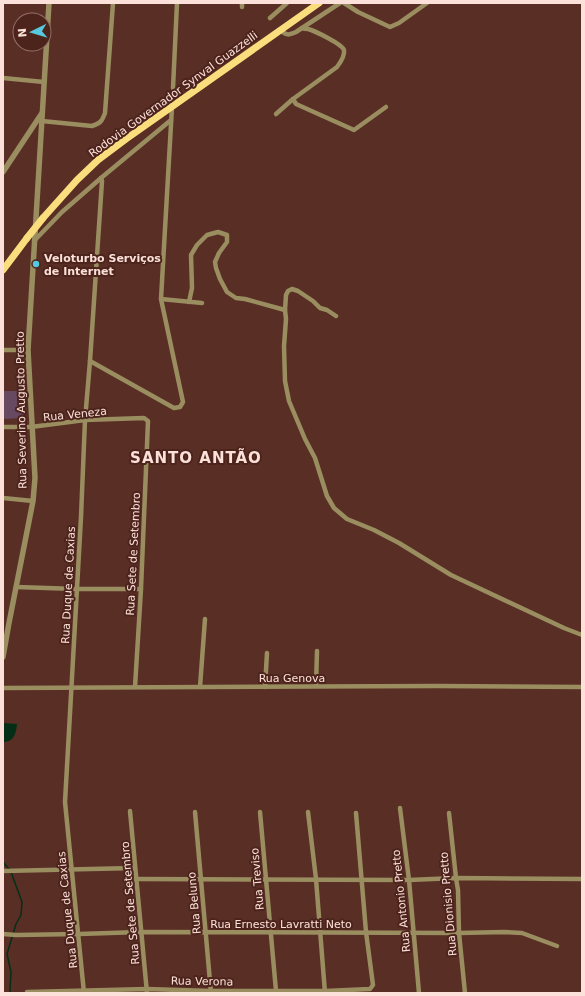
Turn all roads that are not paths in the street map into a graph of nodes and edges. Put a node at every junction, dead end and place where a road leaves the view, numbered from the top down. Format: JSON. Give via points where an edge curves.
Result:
{"nodes":[{"id":1,"x":49,"y":3,"type":"edge"},
{"id":2,"x":113,"y":3,"type":"edge"},
{"id":3,"x":177,"y":3,"type":"edge"},
{"id":4,"x":287,"y":3,"type":"edge"},
{"id":5,"x":340,"y":3,"type":"edge"},
{"id":6,"x":344,"y":3,"type":"edge"},
{"id":7,"x":427,"y":3,"type":"edge"},
{"id":8,"x":315,"y":4,"type":"edge"},
{"id":9,"x":270,"y":18,"type":"dead end"},
{"id":10,"x":390,"y":27,"type":"junction"},
{"id":11,"x":302,"y":28,"type":"junction"},
{"id":12,"x":280,"y":30,"type":"junction"},
{"id":13,"x":393,"y":32,"type":"dead end"},
{"id":14,"x":3,"y":78,"type":"edge"},
{"id":15,"x":44,"y":82,"type":"junction"},
{"id":16,"x":172,"y":88,"type":"dead end"},
{"id":17,"x":293,"y":99,"type":"junction"},
{"id":18,"x":172,"y":107,"type":"junction"},
{"id":19,"x":386,"y":107,"type":"dead end"},
{"id":20,"x":43,"y":111,"type":"junction"},
{"id":21,"x":276,"y":114,"type":"dead end"},
{"id":22,"x":171,"y":120,"type":"junction"},
{"id":23,"x":42,"y":122,"type":"junction"},
{"id":24,"x":3,"y":172,"type":"edge"},
{"id":25,"x":101,"y":178,"type":"junction"},
{"id":26,"x":34,"y":241,"type":"junction"},
{"id":27,"x":3,"y":270,"type":"edge"},
{"id":28,"x":161,"y":299,"type":"junction"},
{"id":29,"x":189,"y":302,"type":"junction"},
{"id":30,"x":202,"y":303,"type":"dead end"},
{"id":31,"x":285,"y":310,"type":"junction"},
{"id":32,"x":336,"y":316,"type":"dead end"},
{"id":33,"x":3,"y":350,"type":"edge"},
{"id":34,"x":28,"y":350,"type":"junction"},
{"id":35,"x":90,"y":361,"type":"junction"},
{"id":36,"x":85,"y":420,"type":"junction"},
{"id":37,"x":148,"y":421,"type":"joint"},
{"id":38,"x":3,"y":427,"type":"edge"},
{"id":39,"x":31,"y":427,"type":"junction"},
{"id":40,"x":3,"y":498,"type":"edge"},
{"id":41,"x":32,"y":502,"type":"junction"},
{"id":42,"x":16,"y":587,"type":"junction"},
{"id":43,"x":77,"y":589,"type":"junction"},
{"id":44,"x":141,"y":589,"type":"junction"},
{"id":45,"x":205,"y":620,"type":"dead end"},
{"id":46,"x":6,"y":623,"type":"edge"},
{"id":47,"x":582,"y":635,"type":"edge"},
{"id":48,"x":317,"y":652,"type":"dead end"},
{"id":49,"x":267,"y":653,"type":"dead end"},
{"id":50,"x":3,"y":658,"type":"edge"},
{"id":51,"x":316,"y":686,"type":"junction"},
{"id":52,"x":71,"y":687,"type":"junction"},
{"id":53,"x":135,"y":687,"type":"junction"},
{"id":54,"x":200,"y":687,"type":"junction"},
{"id":55,"x":265,"y":687,"type":"junction"},
{"id":56,"x":582,"y":687,"type":"edge"},
{"id":57,"x":3,"y":688,"type":"edge"},
{"id":58,"x":400,"y":808,"type":"dead end"},
{"id":59,"x":130,"y":811,"type":"dead end"},
{"id":60,"x":195,"y":812,"type":"dead end"},
{"id":61,"x":260,"y":812,"type":"dead end"},
{"id":62,"x":308,"y":812,"type":"dead end"},
{"id":63,"x":356,"y":813,"type":"dead end"},
{"id":64,"x":448,"y":813,"type":"dead end"},
{"id":65,"x":135,"y":868,"type":"junction"},
{"id":66,"x":72,"y":870,"type":"junction"},
{"id":67,"x":3,"y":871,"type":"edge"},
{"id":68,"x":456,"y":878,"type":"junction"},
{"id":69,"x":136,"y":879,"type":"junction"},
{"id":70,"x":201,"y":879,"type":"junction"},
{"id":71,"x":266,"y":879,"type":"junction"},
{"id":72,"x":316,"y":879,"type":"junction"},
{"id":73,"x":362,"y":879,"type":"junction"},
{"id":74,"x":409,"y":880,"type":"junction"},
{"id":75,"x":582,"y":880,"type":"edge"},
{"id":76,"x":141,"y":932,"type":"junction"},
{"id":77,"x":366,"y":932,"type":"junction"},
{"id":78,"x":206,"y":933,"type":"junction"},
{"id":79,"x":271,"y":933,"type":"junction"},
{"id":80,"x":320,"y":933,"type":"junction"},
{"id":81,"x":414,"y":933,"type":"junction"},
{"id":82,"x":459,"y":933,"type":"junction"},
{"id":83,"x":3,"y":934,"type":"edge"},
{"id":84,"x":79,"y":934,"type":"junction"},
{"id":85,"x":557,"y":946,"type":"dead end"},
{"id":86,"x":147,"y":991,"type":"edge"},
{"id":87,"x":40,"y":992,"type":"edge"},
{"id":88,"x":84,"y":992,"type":"edge"},
{"id":89,"x":211,"y":992,"type":"edge"},
{"id":90,"x":276,"y":992,"type":"edge"},
{"id":91,"x":325,"y":992,"type":"edge"},
{"id":92,"x":27,"y":993,"type":"edge"},
{"id":93,"x":419,"y":993,"type":"edge"},
{"id":94,"x":465,"y":993,"type":"edge"}],
"edges":[{"from":1,"to":15,"type":"street","name":"Rua Severino Augusto Pretto"},
{"from":2,"to":23,"type":"street","via":[[103,119],[92,126]]},
{"from":3,"to":16,"type":"street"},
{"from":4,"to":9,"type":"street"},
{"from":5,"to":11,"type":"street"},
{"from":6,"to":10,"type":"street"},
{"from":7,"to":10,"type":"street"},
{"from":8,"to":12,"type":"main road","name":"Rodovia Governador Synval Guazzelli"},
{"from":10,"to":13,"type":"street"},
{"from":11,"to":12,"type":"street","via":[[290,35]]},
{"from":11,"to":17,"type":"street","via":[[335,41],[344,50],[344,54],[337,67]]},
{"from":12,"to":18,"type":"main road","name":"Rodovia Governador Synval Guazzelli"},
{"from":14,"to":15,"type":"street"},
{"from":15,"to":20,"type":"street","name":"Rua Severino Augusto Pretto"},
{"from":17,"to":19,"type":"street","via":[[296,104],[354,130]]},
{"from":17,"to":21,"type":"street"},
{"from":18,"to":22,"type":"street"},
{"from":18,"to":27,"type":"main road","name":"Rodovia Governador Synval Guazzelli","bridge":true,"via":[[98,160],[77,180],[26,238]]},
{"from":20,"to":23,"type":"street","name":"Rua Severino Augusto Pretto"},
{"from":20,"to":24,"type":"street"},
{"from":22,"to":25,"type":"street"},
{"from":22,"to":28,"type":"street"},
{"from":23,"to":26,"type":"street","name":"Rua Severino Augusto Pretto"},
{"from":25,"to":26,"type":"street"},
{"from":25,"to":35,"type":"street","name":"Rua Duque de Caxias"},
{"from":26,"to":34,"type":"street","name":"Rua Severino Augusto Pretto"},
{"from":28,"to":29,"type":"street"},
{"from":28,"to":35,"type":"street","via":[[183,402],[180,407],[174,408]]},
{"from":29,"to":30,"type":"street"},
{"from":29,"to":31,"type":"street","via":[[192,288],[191,255],[196,245],[207,235],[218,232],[227,235],[227,242],[215,262],[227,292],[236,298]]},
{"from":31,"to":32,"type":"street","via":[[286,294],[292,289]]},
{"from":31,"to":47,"type":"street","via":[[285,381],[289,401],[334,508],[347,519],[399,543],[450,575]]},
{"from":33,"to":34,"type":"street"},
{"from":34,"to":39,"type":"street","name":"Rua Severino Augusto Pretto"},
{"from":35,"to":36,"type":"street","name":"Rua Duque de Caxias"},
{"from":36,"to":37,"type":"street","name":"Rua Veneza","via":[[144,418]]},
{"from":36,"to":39,"type":"street","name":"Rua Veneza"},
{"from":36,"to":43,"type":"street","name":"Rua Duque de Caxias"},
{"from":37,"to":44,"type":"street","name":"Rua Sete de Setembro"},
{"from":38,"to":39,"type":"street","name":"Rua Veneza"},
{"from":39,"to":41,"type":"street","name":"Rua Severino Augusto Pretto","via":[[35,478]]},
{"from":40,"to":41,"type":"street"},
{"from":41,"to":42,"type":"street","name":"Rua Severino Augusto Pretto"},
{"from":42,"to":43,"type":"street"},
{"from":42,"to":46,"type":"street","name":"Rua Severino Augusto Pretto"},
{"from":43,"to":44,"type":"street"},
{"from":43,"to":52,"type":"street","name":"Rua Duque de Caxias"},
{"from":44,"to":53,"type":"street","name":"Rua Sete de Setembro"},
{"from":45,"to":54,"type":"street"},
{"from":46,"to":50,"type":"street","name":"Rua Severino Augusto Pretto"},
{"from":48,"to":51,"type":"street"},
{"from":49,"to":55,"type":"street"},
{"from":51,"to":55,"type":"street","name":"Rua Genova"},
{"from":51,"to":56,"type":"street","name":"Rua Genova"},
{"from":52,"to":53,"type":"street","name":"Rua Genova"},
{"from":52,"to":57,"type":"street","name":"Rua Genova"},
{"from":52,"to":66,"type":"street","name":"Rua Duque de Caxias","via":[[65,802]]},
{"from":53,"to":54,"type":"street","name":"Rua Genova"},
{"from":54,"to":55,"type":"street","name":"Rua Genova"},
{"from":58,"to":74,"type":"street","name":"Rua Antonio Pretto"},
{"from":59,"to":65,"type":"street","name":"Rua Sete de Setembro"},
{"from":60,"to":70,"type":"street","name":"Rua Beluno"},
{"from":61,"to":71,"type":"street","name":"Rua Treviso"},
{"from":62,"to":72,"type":"street"},
{"from":63,"to":73,"type":"street"},
{"from":64,"to":68,"type":"street","name":"Rua Dionisio Pretto"},
{"from":65,"to":66,"type":"street"},
{"from":65,"to":69,"type":"street","name":"Rua Sete de Setembro"},
{"from":66,"to":67,"type":"street"},
{"from":66,"to":84,"type":"street","name":"Rua Duque de Caxias"},
{"from":68,"to":74,"type":"street"},
{"from":68,"to":75,"type":"street"},
{"from":68,"to":82,"type":"street","name":"Rua Dionisio Pretto"},
{"from":69,"to":70,"type":"street"},
{"from":69,"to":76,"type":"street","name":"Rua Sete de Setembro"},
{"from":70,"to":71,"type":"street"},
{"from":70,"to":78,"type":"street","name":"Rua Beluno"},
{"from":71,"to":72,"type":"street"},
{"from":71,"to":79,"type":"street","name":"Rua Treviso"},
{"from":72,"to":73,"type":"street"},
{"from":72,"to":80,"type":"street"},
{"from":73,"to":74,"type":"street"},
{"from":73,"to":77,"type":"street"},
{"from":74,"to":81,"type":"street","name":"Rua Antonio Pretto"},
{"from":76,"to":78,"type":"street","name":"Rua Ernesto Lavratti Neto"},
{"from":76,"to":84,"type":"street","name":"Rua Ernesto Lavratti Neto"},
{"from":76,"to":86,"type":"street","name":"Rua Sete de Setembro"},
{"from":77,"to":80,"type":"street","name":"Rua Ernesto Lavratti Neto"},
{"from":77,"to":81,"type":"street","name":"Rua Ernesto Lavratti Neto"},
{"from":77,"to":91,"type":"street","name":"Rua Verona","via":[[372,985],[370,989]]},
{"from":78,"to":79,"type":"street","name":"Rua Ernesto Lavratti Neto"},
{"from":78,"to":89,"type":"street","name":"Rua Beluno"},
{"from":79,"to":80,"type":"street","name":"Rua Ernesto Lavratti Neto"},
{"from":79,"to":90,"type":"street","name":"Rua Treviso"},
{"from":80,"to":91,"type":"street"},
{"from":81,"to":82,"type":"street","name":"Rua Ernesto Lavratti Neto"},
{"from":81,"to":93,"type":"street","name":"Rua Antonio Pretto"},
{"from":82,"to":85,"type":"street","name":"Rua Ernesto Lavratti Neto","via":[[522,933]]},
{"from":82,"to":94,"type":"street","name":"Rua Dionisio Pretto"},
{"from":83,"to":84,"type":"street","name":"Rua Ernesto Lavratti Neto"},
{"from":84,"to":88,"type":"street","name":"Rua Duque de Caxias"},
{"from":86,"to":88,"type":"street","name":"Rua Verona"},
{"from":86,"to":89,"type":"street","name":"Rua Verona"},
{"from":87,"to":88,"type":"street","name":"Rua Verona"},
{"from":87,"to":92,"type":"street","name":"Rua Verona"},
{"from":89,"to":90,"type":"street","name":"Rua Verona"},
{"from":90,"to":91,"type":"street","name":"Rua Verona"}]}
